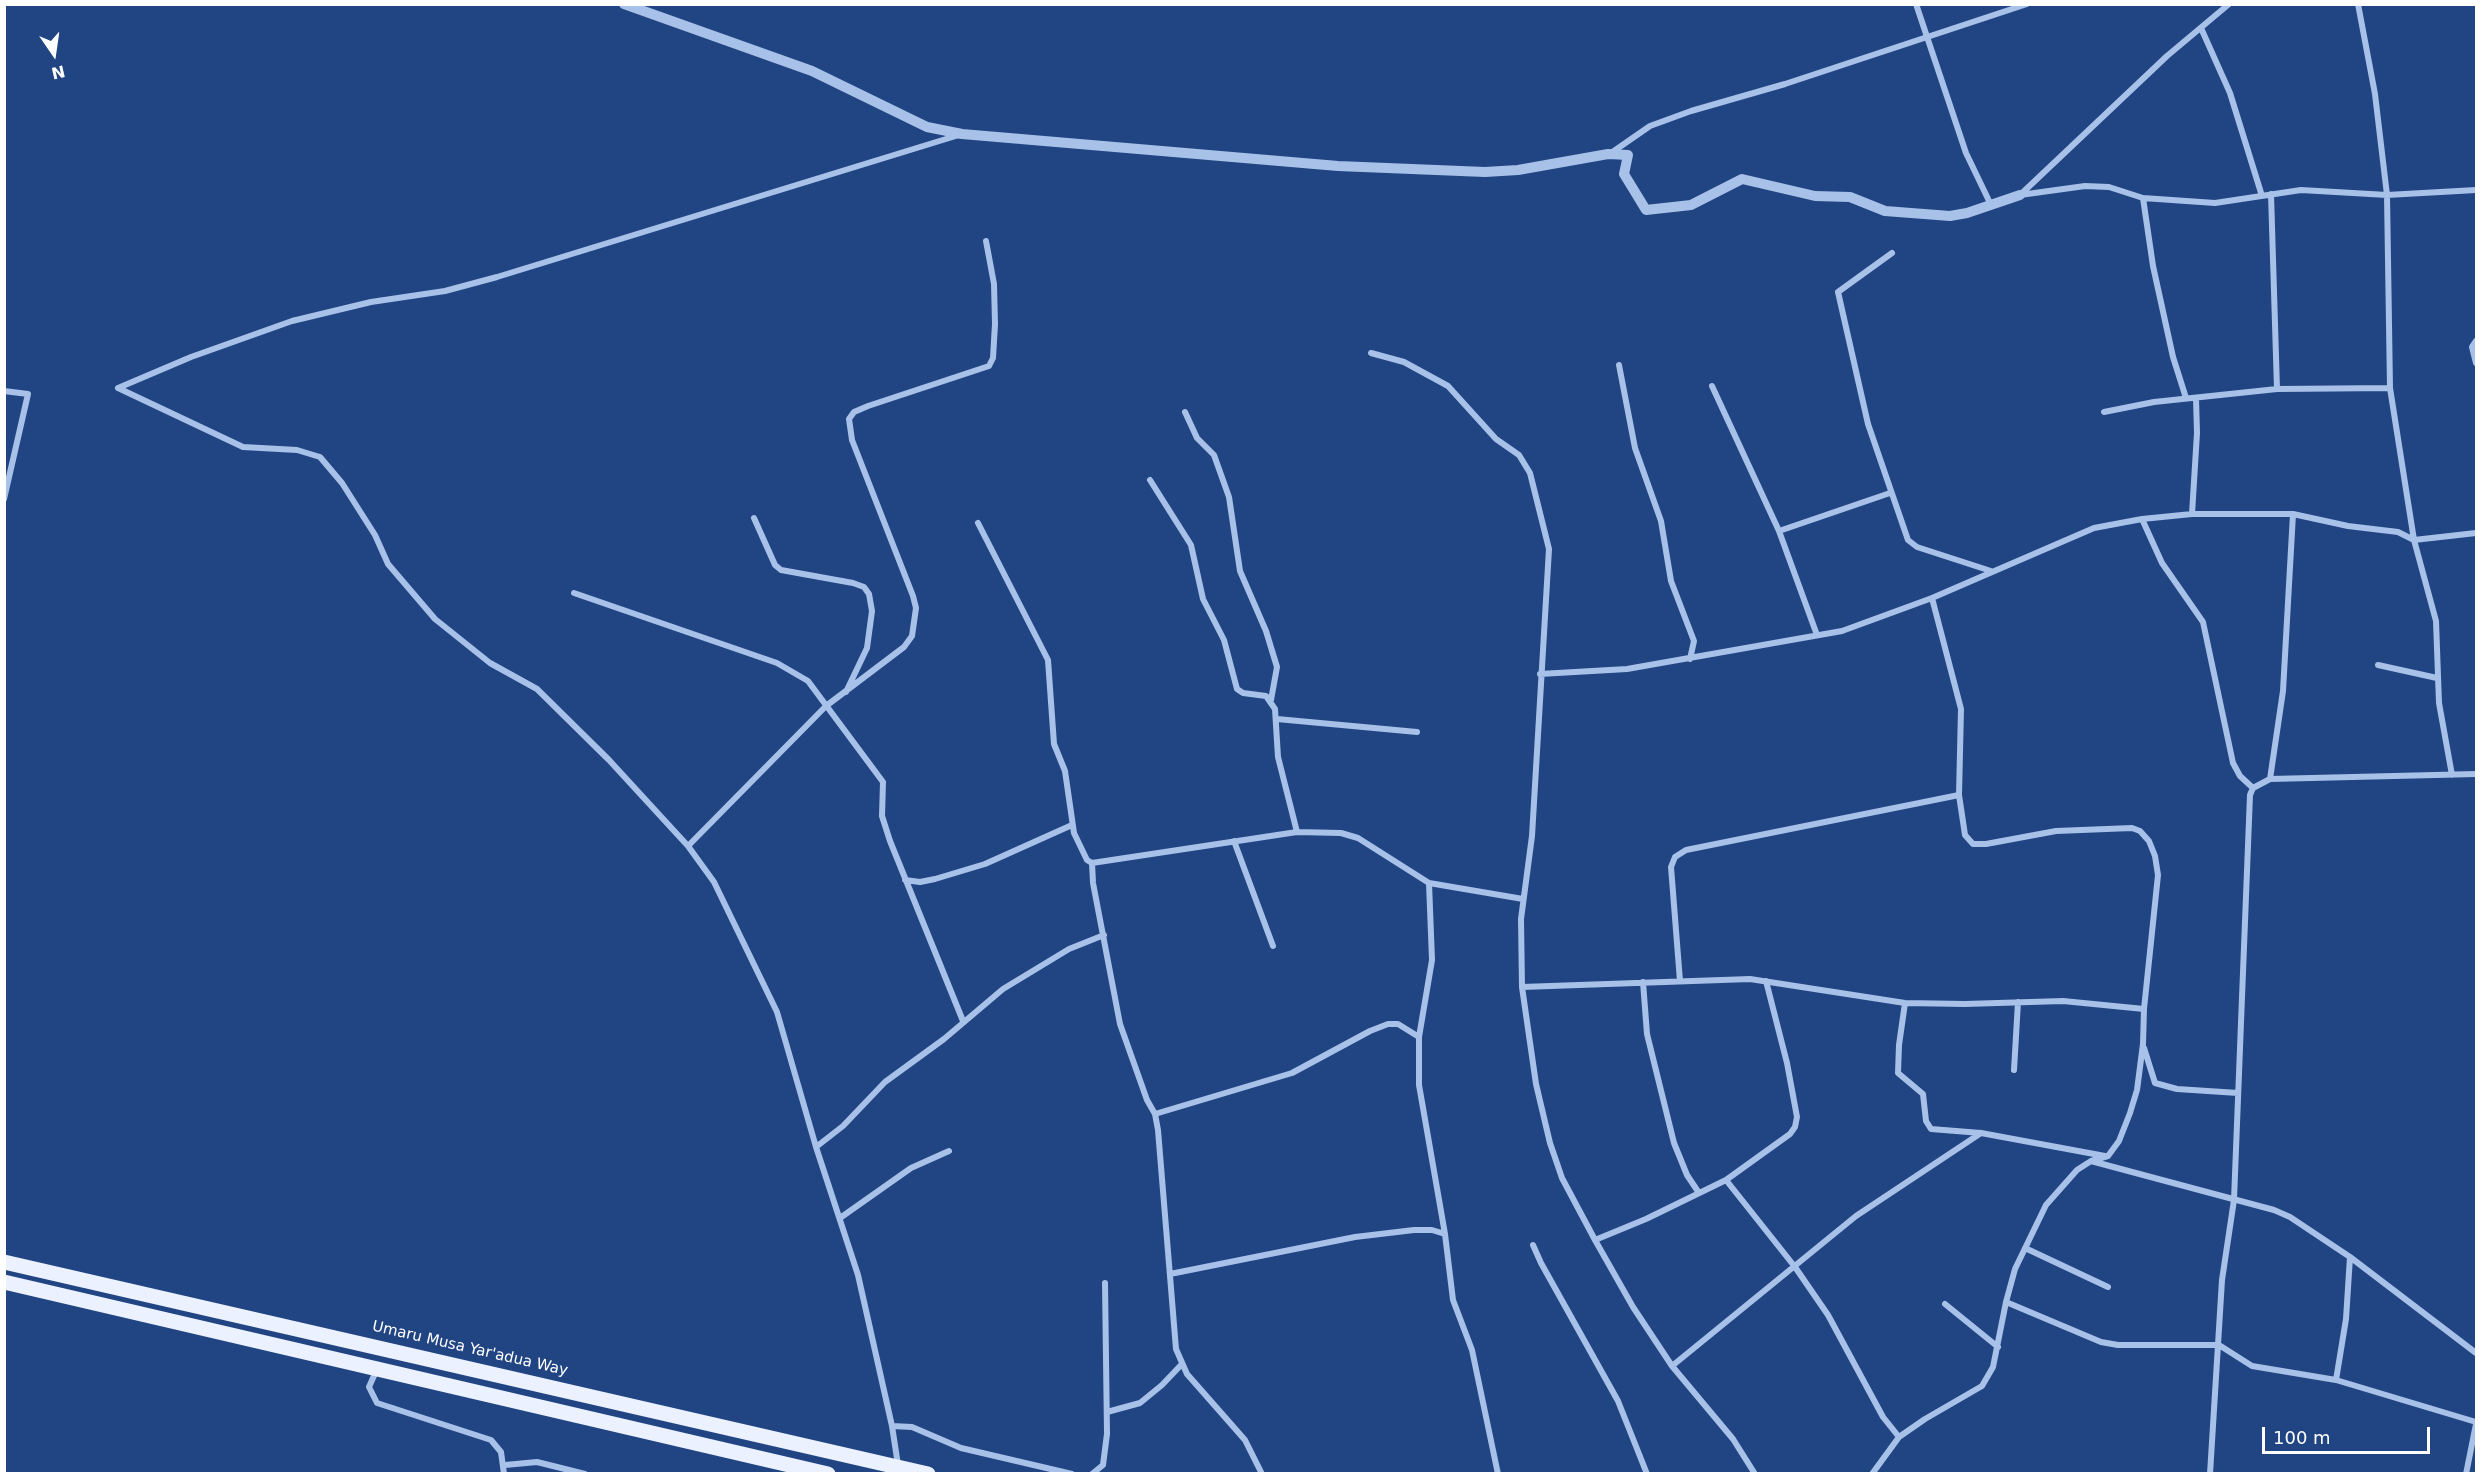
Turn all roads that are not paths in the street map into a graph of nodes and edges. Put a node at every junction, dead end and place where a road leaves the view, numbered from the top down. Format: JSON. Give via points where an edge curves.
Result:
{"nodes":[{"id":1,"x":624,"y":4,"type":"edge"},
{"id":2,"x":1916,"y":4,"type":"edge"},
{"id":3,"x":2027,"y":4,"type":"edge"},
{"id":4,"x":2229,"y":4,"type":"edge"},
{"id":5,"x":2358,"y":4,"type":"edge"},
{"id":6,"x":2201,"y":28,"type":"junction"},
{"id":7,"x":1928,"y":38,"type":"junction"},
{"id":8,"x":962,"y":134,"type":"junction"},
{"id":9,"x":1608,"y":154,"type":"junction"},
{"id":10,"x":2476,"y":190,"type":"edge"},
{"id":11,"x":2271,"y":194,"type":"junction"},
{"id":12,"x":2020,"y":195,"type":"junction"},
{"id":13,"x":2387,"y":195,"type":"junction"},
{"id":14,"x":2262,"y":196,"type":"junction"},
{"id":15,"x":2143,"y":198,"type":"junction"},
{"id":16,"x":1991,"y":206,"type":"junction"},
{"id":17,"x":986,"y":241,"type":"dead end"},
{"id":18,"x":1892,"y":253,"type":"dead end"},
{"id":19,"x":2476,"y":341,"type":"edge"},
{"id":20,"x":1371,"y":353,"type":"dead end"},
{"id":21,"x":2476,"y":363,"type":"edge"},
{"id":22,"x":1619,"y":365,"type":"dead end"},
{"id":23,"x":1712,"y":386,"type":"dead end"},
{"id":24,"x":2390,"y":388,"type":"junction"},
{"id":25,"x":2277,"y":389,"type":"junction"},
{"id":26,"x":4,"y":391,"type":"edge"},
{"id":27,"x":2186,"y":398,"type":"junction"},
{"id":28,"x":2196,"y":398,"type":"junction"},
{"id":29,"x":1185,"y":412,"type":"dead end"},
{"id":30,"x":2104,"y":412,"type":"dead end"},
{"id":31,"x":1150,"y":480,"type":"dead end"},
{"id":32,"x":1890,"y":493,"type":"junction"},
{"id":33,"x":4,"y":499,"type":"edge"},
{"id":34,"x":2192,"y":514,"type":"junction"},
{"id":35,"x":2293,"y":514,"type":"junction"},
{"id":36,"x":754,"y":518,"type":"dead end"},
{"id":37,"x":2142,"y":519,"type":"junction"},
{"id":38,"x":978,"y":523,"type":"dead end"},
{"id":39,"x":1779,"y":531,"type":"junction"},
{"id":40,"x":2476,"y":533,"type":"edge"},
{"id":41,"x":2414,"y":540,"type":"junction"},
{"id":42,"x":1991,"y":571,"type":"junction"},
{"id":43,"x":574,"y":593,"type":"dead end"},
{"id":44,"x":1932,"y":598,"type":"junction"},
{"id":45,"x":1817,"y":635,"type":"junction"},
{"id":46,"x":1690,"y":659,"type":"junction"},
{"id":47,"x":2378,"y":665,"type":"dead end"},
{"id":48,"x":1540,"y":674,"type":"junction"},
{"id":49,"x":2437,"y":678,"type":"junction"},
{"id":50,"x":845,"y":692,"type":"junction"},
{"id":51,"x":1271,"y":700,"type":"junction"},
{"id":52,"x":826,"y":706,"type":"junction"},
{"id":53,"x":1277,"y":719,"type":"junction"},
{"id":54,"x":1417,"y":732,"type":"dead end"},
{"id":55,"x":2476,"y":774,"type":"edge"},
{"id":56,"x":2452,"y":775,"type":"junction"},
{"id":57,"x":2270,"y":779,"type":"junction"},
{"id":58,"x":2253,"y":788,"type":"junction"},
{"id":59,"x":1959,"y":795,"type":"junction"},
{"id":60,"x":1072,"y":825,"type":"junction"},
{"id":61,"x":1296,"y":832,"type":"junction"},
{"id":62,"x":1234,"y":841,"type":"junction"},
{"id":63,"x":688,"y":846,"type":"junction"},
{"id":64,"x":1092,"y":863,"type":"junction"},
{"id":65,"x":905,"y":880,"type":"junction"},
{"id":66,"x":1429,"y":883,"type":"junction"},
{"id":67,"x":1522,"y":899,"type":"junction"},
{"id":68,"x":1104,"y":935,"type":"junction"},
{"id":69,"x":1273,"y":946,"type":"dead end"},
{"id":70,"x":1680,"y":981,"type":"junction"},
{"id":71,"x":1766,"y":981,"type":"junction"},
{"id":72,"x":1642,"y":982,"type":"junction"},
{"id":73,"x":1522,"y":987,"type":"junction"},
{"id":74,"x":2018,"y":1002,"type":"junction"},
{"id":75,"x":1905,"y":1003,"type":"junction"},
{"id":76,"x":2144,"y":1009,"type":"junction"},
{"id":77,"x":963,"y":1021,"type":"junction"},
{"id":78,"x":1419,"y":1037,"type":"junction"},
{"id":79,"x":2143,"y":1044,"type":"junction"},
{"id":80,"x":2014,"y":1070,"type":"dead end"},
{"id":81,"x":2238,"y":1093,"type":"junction"},
{"id":82,"x":1155,"y":1114,"type":"junction"},
{"id":83,"x":1981,"y":1133,"type":"junction"},
{"id":84,"x":816,"y":1147,"type":"junction"},
{"id":85,"x":949,"y":1151,"type":"dead end"},
{"id":86,"x":2109,"y":1156,"type":"junction"},
{"id":87,"x":2091,"y":1161,"type":"junction"},
{"id":88,"x":1726,"y":1180,"type":"junction"},
{"id":89,"x":1699,"y":1193,"type":"junction"},
{"id":90,"x":2234,"y":1200,"type":"junction"},
{"id":91,"x":840,"y":1218,"type":"junction"},
{"id":92,"x":1445,"y":1234,"type":"junction"},
{"id":93,"x":1595,"y":1240,"type":"junction"},
{"id":94,"x":1533,"y":1245,"type":"dead end"},
{"id":95,"x":2025,"y":1248,"type":"junction"},
{"id":96,"x":2350,"y":1257,"type":"junction"},
{"id":97,"x":4,"y":1262,"type":"edge"},
{"id":98,"x":1795,"y":1267,"type":"junction"},
{"id":99,"x":1170,"y":1274,"type":"junction"},
{"id":100,"x":4,"y":1282,"type":"edge"},
{"id":101,"x":1105,"y":1283,"type":"dead end"},
{"id":102,"x":2108,"y":1287,"type":"dead end"},
{"id":103,"x":2006,"y":1302,"type":"junction"},
{"id":104,"x":1945,"y":1304,"type":"dead end"},
{"id":105,"x":2219,"y":1345,"type":"junction"},
{"id":106,"x":1998,"y":1347,"type":"junction"},
{"id":107,"x":2476,"y":1353,"type":"edge"},
{"id":108,"x":1181,"y":1365,"type":"junction"},
{"id":109,"x":1672,"y":1366,"type":"junction"},
{"id":110,"x":378,"y":1369,"type":"junction"},
{"id":111,"x":2337,"y":1380,"type":"junction"},
{"id":112,"x":1107,"y":1412,"type":"junction"},
{"id":113,"x":2476,"y":1423,"type":"edge"},
{"id":114,"x":892,"y":1426,"type":"junction"},
{"id":115,"x":1899,"y":1437,"type":"junction"},
{"id":116,"x":505,"y":1466,"type":"junction"},
{"id":117,"x":898,"y":1467,"type":"junction"},
{"id":118,"x":504,"y":1473,"type":"edge"},
{"id":119,"x":585,"y":1473,"type":"edge"},
{"id":120,"x":828,"y":1473,"type":"edge"},
{"id":121,"x":928,"y":1473,"type":"edge"},
{"id":122,"x":1072,"y":1473,"type":"edge"},
{"id":123,"x":1092,"y":1473,"type":"edge"},
{"id":124,"x":1262,"y":1473,"type":"edge"},
{"id":125,"x":1498,"y":1473,"type":"edge"},
{"id":126,"x":1647,"y":1473,"type":"edge"},
{"id":127,"x":1755,"y":1473,"type":"edge"},
{"id":128,"x":1872,"y":1473,"type":"edge"},
{"id":129,"x":2210,"y":1473,"type":"edge"},
{"id":130,"x":2466,"y":1473,"type":"edge"}],
"edges":[{"from":1,"to":8,"type":"street","via":[[812,71],[927,127]]},
{"from":2,"to":7,"type":"street"},
{"from":3,"to":7,"type":"street"},
{"from":4,"to":6,"type":"street"},
{"from":5,"to":13,"type":"street","via":[[2375,94]]},
{"from":6,"to":12,"type":"street","via":[[2166,56]]},
{"from":6,"to":14,"type":"street","via":[[2230,93]]},
{"from":7,"to":9,"type":"street","via":[[1691,111],[1650,126]]},
{"from":7,"to":16,"type":"street","via":[[1966,153]]},
{"from":8,"to":9,"type":"street","via":[[1338,166],[1485,172]]},
{"from":8,"to":63,"type":"street","via":[[497,277],[292,321],[118,388],[243,447],[297,450],[320,457],[348,492],[388,564],[435,619],[490,663],[537,689]]},
{"from":9,"to":16,"type":"street","via":[[1628,154],[1624,174],[1646,210],[1691,205],[1742,179],[1815,196],[1850,197],[1885,211],[1950,216]]},
{"from":10,"to":13,"type":"street"},
{"from":11,"to":13,"type":"street","via":[[2301,190]]},
{"from":11,"to":14,"type":"street"},
{"from":11,"to":25,"type":"street"},
{"from":12,"to":15,"type":"street","via":[[2085,186],[2109,187]]},
{"from":12,"to":16,"type":"street"},
{"from":13,"to":24,"type":"street"},
{"from":14,"to":15,"type":"street","via":[[2215,203]]},
{"from":15,"to":27,"type":"street","via":[[2153,266]]},
{"from":17,"to":50,"type":"street","via":[[994,284],[995,324],[989,366],[868,406],[849,419],[852,440],[916,608],[912,636],[904,647]]},
{"from":18,"to":32,"type":"street","via":[[1838,292],[1868,424]]},
{"from":19,"to":21,"type":"street","via":[[2472,347]]},
{"from":20,"to":48,"type":"street","via":[[1404,362],[1448,386],[1496,439],[1524,462],[1549,549]]},
{"from":22,"to":46,"type":"street","via":[[1635,448],[1661,521],[1669,575],[1694,641]]},
{"from":23,"to":39,"type":"street"},
{"from":24,"to":25,"type":"street"},
{"from":24,"to":41,"type":"street"},
{"from":25,"to":28,"type":"street"},
{"from":26,"to":33,"type":"street","via":[[28,394]]},
{"from":27,"to":28,"type":"street"},
{"from":27,"to":30,"type":"street"},
{"from":28,"to":34,"type":"street"},
{"from":29,"to":51,"type":"street","via":[[1197,438],[1214,455],[1229,497],[1240,571],[1277,667]]},
{"from":31,"to":51,"type":"street","via":[[1191,545],[1203,598],[1224,640],[1238,689]]},
{"from":32,"to":39,"type":"street"},
{"from":32,"to":42,"type":"street","via":[[1908,540],[1917,547]]},
{"from":34,"to":35,"type":"street"},
{"from":34,"to":37,"type":"street"},
{"from":35,"to":41,"type":"street","via":[[2398,532]]},
{"from":35,"to":57,"type":"street","via":[[2283,691]]},
{"from":36,"to":50,"type":"street","via":[[775,565],[781,570],[853,583],[870,594],[867,648]]},
{"from":37,"to":42,"type":"street","via":[[2094,528]]},
{"from":37,"to":58,"type":"street","via":[[2162,563],[2203,622],[2233,763]]},
{"from":38,"to":60,"type":"street","via":[[1048,660],[1054,744],[1065,771]]},
{"from":39,"to":45,"type":"street"},
{"from":40,"to":41,"type":"street"},
{"from":41,"to":49,"type":"street","via":[[2436,621]]},
{"from":42,"to":44,"type":"street"},
{"from":43,"to":52,"type":"street","via":[[785,667],[808,681]]},
{"from":44,"to":45,"type":"street","via":[[1842,631]]},
{"from":44,"to":59,"type":"street","via":[[1960,709]]},
{"from":45,"to":46,"type":"street"},
{"from":46,"to":48,"type":"street","via":[[1627,669]]},
{"from":47,"to":49,"type":"street"},
{"from":48,"to":67,"type":"street","via":[[1532,836]]},
{"from":49,"to":56,"type":"street"},
{"from":50,"to":52,"type":"street"},
{"from":51,"to":53,"type":"street"},
{"from":52,"to":63,"type":"street"},
{"from":52,"to":65,"type":"street","via":[[883,782],[884,822]]},
{"from":53,"to":54,"type":"street"},
{"from":53,"to":61,"type":"street","via":[[1278,757]]},
{"from":55,"to":56,"type":"street"},
{"from":56,"to":57,"type":"street"},
{"from":57,"to":58,"type":"street"},
{"from":58,"to":81,"type":"street","via":[[2248,801]]},
{"from":59,"to":70,"type":"street","via":[[1686,850],[1675,857],[1671,867]]},
{"from":59,"to":76,"type":"street","via":[[1965,835],[1973,844],[2056,831],[2117,828],[2140,831],[2149,841],[2158,875]]},
{"from":60,"to":64,"type":"street","via":[[1083,853]]},
{"from":60,"to":65,"type":"street","via":[[985,864],[920,882]]},
{"from":61,"to":62,"type":"street"},
{"from":61,"to":66,"type":"street","via":[[1341,833],[1358,838]]},
{"from":62,"to":64,"type":"street"},
{"from":62,"to":69,"type":"street"},
{"from":63,"to":84,"type":"street","via":[[714,882],[777,1012]]},
{"from":64,"to":68,"type":"street"},
{"from":65,"to":77,"type":"street"},
{"from":66,"to":67,"type":"street"},
{"from":66,"to":78,"type":"street","via":[[1432,960]]},
{"from":67,"to":73,"type":"street"},
{"from":68,"to":77,"type":"street","via":[[1040,965]]},
{"from":68,"to":82,"type":"street","via":[[1120,1024]]},
{"from":70,"to":71,"type":"street"},
{"from":70,"to":72,"type":"street"},
{"from":71,"to":75,"type":"street"},
{"from":71,"to":88,"type":"street","via":[[1797,1118],[1790,1134]]},
{"from":72,"to":73,"type":"street"},
{"from":72,"to":89,"type":"street","via":[[1652,1055],[1674,1143]]},
{"from":73,"to":93,"type":"street","via":[[1536,1083],[1550,1143],[1566,1187]]},
{"from":74,"to":75,"type":"street"},
{"from":74,"to":76,"type":"street","via":[[2063,1001]]},
{"from":74,"to":80,"type":"street"},
{"from":75,"to":83,"type":"street","via":[[1897,1068],[1901,1077],[1923,1094],[1928,1126],[1935,1130]]},
{"from":76,"to":79,"type":"street"},
{"from":77,"to":84,"type":"street","via":[[885,1082],[843,1126]]},
{"from":78,"to":82,"type":"street","via":[[1398,1024],[1388,1024],[1292,1073]]},
{"from":78,"to":92,"type":"street","via":[[1419,1085]]},
{"from":79,"to":81,"type":"street","via":[[2155,1083],[2177,1089]]},
{"from":79,"to":86,"type":"street","via":[[2137,1090],[2119,1141]]},
{"from":81,"to":90,"type":"street"},
{"from":82,"to":99,"type":"street"},
{"from":83,"to":86,"type":"street"},
{"from":83,"to":98,"type":"street","via":[[1856,1216]]},
{"from":84,"to":91,"type":"street"},
{"from":85,"to":91,"type":"street","via":[[911,1168]]},
{"from":86,"to":87,"type":"street"},
{"from":87,"to":90,"type":"street"},
{"from":87,"to":95,"type":"street","via":[[2077,1170],[2046,1205]]},
{"from":88,"to":89,"type":"street"},
{"from":88,"to":98,"type":"street"},
{"from":89,"to":93,"type":"street"},
{"from":90,"to":96,"type":"street","via":[[2290,1217]]},
{"from":90,"to":105,"type":"street","via":[[2222,1280]]},
{"from":91,"to":114,"type":"street","via":[[858,1275]]},
{"from":92,"to":99,"type":"street","via":[[1414,1230],[1355,1237]]},
{"from":92,"to":125,"type":"street","via":[[1453,1300],[1472,1350]]},
{"from":93,"to":109,"type":"street"},
{"from":94,"to":126,"type":"street","via":[[1618,1401]]},
{"from":95,"to":102,"type":"street"},
{"from":95,"to":103,"type":"street"},
{"from":96,"to":107,"type":"street"},
{"from":96,"to":111,"type":"street"},
{"from":97,"to":117,"type":"main road","name":"Umaru Musa Yar'adua Way"},
{"from":98,"to":109,"type":"street"},
{"from":98,"to":115,"type":"street","via":[[1828,1315],[1883,1417]]},
{"from":99,"to":108,"type":"street","via":[[1172,1325]]},
{"from":100,"to":110,"type":"main road"},
{"from":101,"to":112,"type":"street"},
{"from":103,"to":105,"type":"street","via":[[2102,1342]]},
{"from":103,"to":106,"type":"street"},
{"from":104,"to":106,"type":"street"},
{"from":105,"to":111,"type":"street","via":[[2252,1366]]},
{"from":105,"to":129,"type":"street"},
{"from":106,"to":115,"type":"street","via":[[1982,1386]]},
{"from":108,"to":112,"type":"street","via":[[1140,1402]]},
{"from":108,"to":124,"type":"street","via":[[1245,1440]]},
{"from":109,"to":127,"type":"street","via":[[1733,1439]]},
{"from":110,"to":116,"type":"street","via":[[369,1387],[377,1403],[491,1440],[501,1452]]},
{"from":110,"to":120,"type":"main road"},
{"from":111,"to":113,"type":"street"},
{"from":112,"to":123,"type":"street","via":[[1103,1465]]},
{"from":113,"to":130,"type":"street"},
{"from":114,"to":117,"type":"street"},
{"from":114,"to":122,"type":"street","via":[[912,1427],[961,1448]]},
{"from":115,"to":128,"type":"street"},
{"from":116,"to":118,"type":"street"},
{"from":116,"to":119,"type":"street","via":[[537,1462]]},
{"from":117,"to":121,"type":"main road","name":"Umaru Musa Yar'adua Way"}]}
